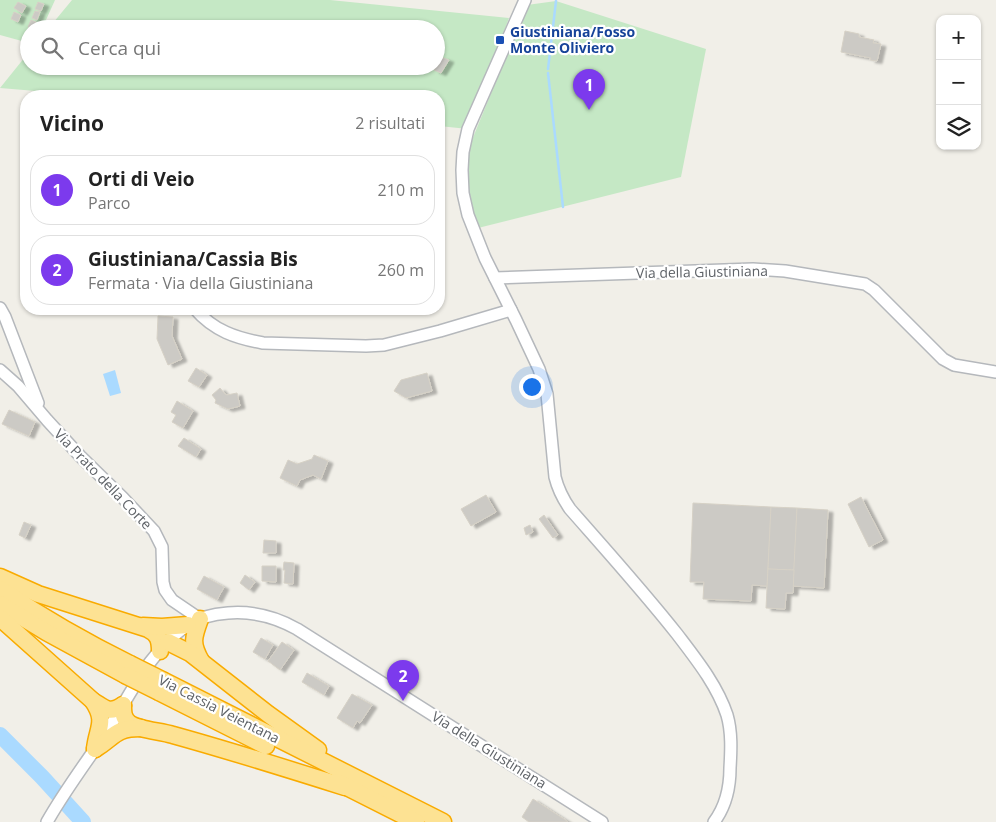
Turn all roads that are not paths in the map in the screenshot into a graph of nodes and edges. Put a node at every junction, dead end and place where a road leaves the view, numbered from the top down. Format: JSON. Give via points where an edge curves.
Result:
{"nodes":[{"id":1,"x":524,"y":0,"type":"edge"},
{"id":2,"x":495,"y":278,"type":"junction"},
{"id":3,"x":0,"y":308,"type":"edge"},
{"id":4,"x":511,"y":310,"type":"junction"},
{"id":5,"x":202,"y":315,"type":"edge"},
{"id":6,"x":0,"y":370,"type":"edge"},
{"id":7,"x":996,"y":372,"type":"edge"},
{"id":8,"x":47,"y":420,"type":"junction"},
{"id":9,"x":0,"y":577,"type":"edge"},
{"id":10,"x":0,"y":589,"type":"edge"},
{"id":11,"x":0,"y":604,"type":"edge"},
{"id":12,"x":0,"y":618,"type":"edge"},
{"id":13,"x":194,"y":622,"type":"junction"},
{"id":14,"x":143,"y":626,"type":"junction"},
{"id":15,"x":164,"y":646,"type":"junction"},
{"id":16,"x":201,"y":661,"type":"junction"},
{"id":17,"x":128,"y":670,"type":"junction"},
{"id":18,"x":93,"y":701,"type":"junction"},
{"id":19,"x":123,"y":705,"type":"junction"},
{"id":20,"x":143,"y":728,"type":"junction"},
{"id":21,"x":95,"y":749,"type":"junction"},
{"id":22,"x":357,"y":786,"type":"junction"},
{"id":23,"x":49,"y":819,"type":"edge"},
{"id":24,"x":416,"y":822,"type":"edge"},
{"id":25,"x":443,"y":822,"type":"edge"},
{"id":26,"x":602,"y":822,"type":"edge"},
{"id":27,"x":714,"y":822,"type":"edge"}],
"edges":[{"from":1,"to":2,"type":"street","via":[[468,129],[463,152],[463,193],[468,215]]},
{"from":2,"to":4,"type":"street"},
{"from":2,"to":7,"type":"street","name":"Via della Giustiniana","via":[[752,269],[865,284],[943,359],[954,365]]},
{"from":3,"to":8,"type":"street"},
{"from":4,"to":5,"type":"street","via":[[384,345],[366,346],[247,340],[211,324]]},
{"from":4,"to":27,"type":"street","via":[[547,394],[555,477],[561,494],[570,509],[655,606],[692,654],[723,706],[730,728],[730,775],[725,802]]},
{"from":6,"to":8,"type":"street","name":"Via Prato della Corte"},
{"from":8,"to":13,"type":"street","name":"Via Prato della Corte","via":[[154,532],[162,547],[165,590]]},
{"from":9,"to":14,"type":"highway","via":[[38,594]]},
{"from":10,"to":17,"type":"highway","name":"Via Cassia Veientana"},
{"from":11,"to":17,"type":"highway","name":"Via Cassia Veientana","via":[[46,632]]},
{"from":12,"to":18,"type":"highway"},
{"from":13,"to":14,"type":"highway"},
{"from":13,"to":15,"type":"street","name":"Via della Giustiniana"},
{"from":13,"to":16,"type":"highway","via":[[195,649]]},
{"from":13,"to":26,"type":"street","name":"Via della Giustiniana","via":[[222,614],[247,613],[264,615],[288,625]]},
{"from":14,"to":15,"type":"highway","via":[[157,635]]},
{"from":15,"to":16,"type":"highway","via":[[186,651]]},
{"from":15,"to":19,"type":"street","name":"Via della Giustiniana"},
{"from":16,"to":22,"type":"highway","via":[[280,724],[340,764]]},
{"from":17,"to":22,"type":"highway","name":"Via Cassia Veientana","bridge":true},
{"from":18,"to":19,"type":"highway","via":[[108,710]]},
{"from":18,"to":21,"type":"highway","via":[[101,718]]},
{"from":19,"to":20,"type":"highway","via":[[126,720]]},
{"from":19,"to":21,"type":"street","name":"Via della Giustiniana"},
{"from":20,"to":21,"type":"highway","via":[[118,732]]},
{"from":20,"to":22,"type":"highway"},
{"from":21,"to":23,"type":"street","name":"Via della Giustiniana"},
{"from":22,"to":24,"type":"highway","name":"Via Cassia Veientana"},
{"from":22,"to":25,"type":"highway","name":"Via Cassia Veientana"}]}
